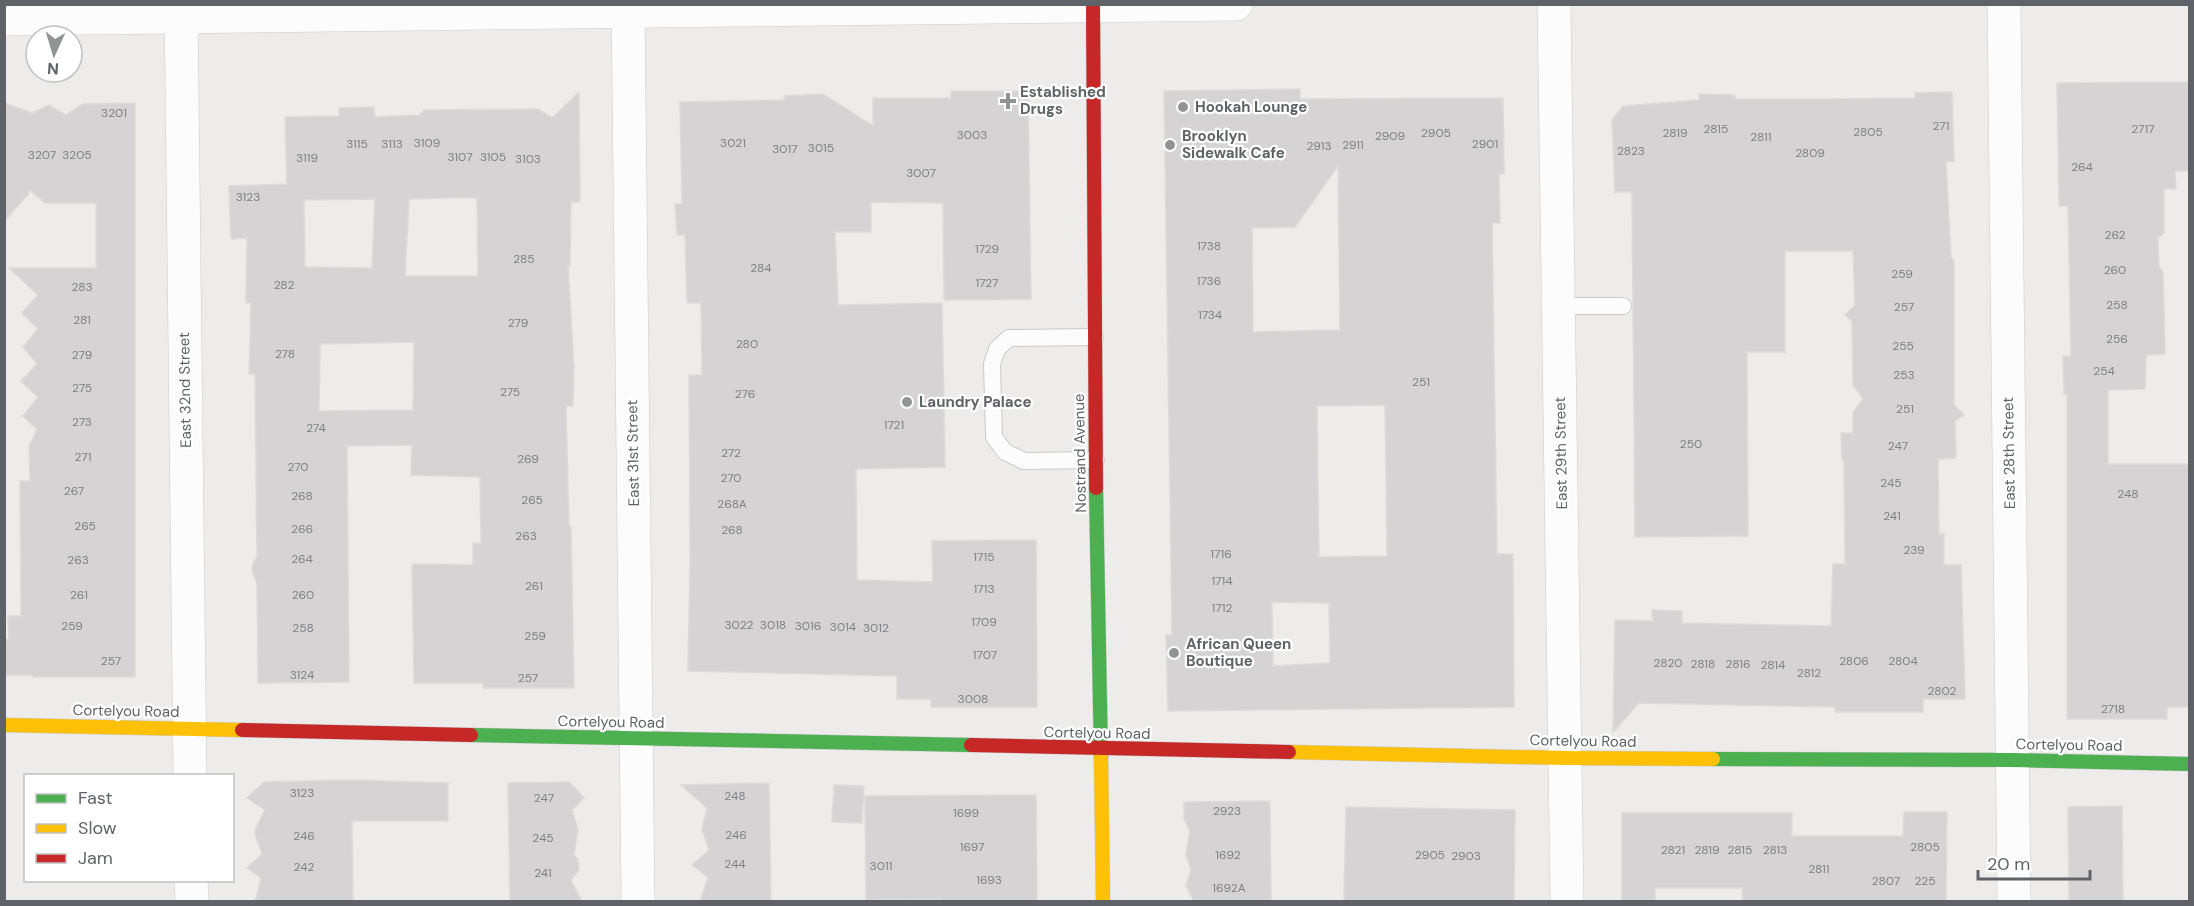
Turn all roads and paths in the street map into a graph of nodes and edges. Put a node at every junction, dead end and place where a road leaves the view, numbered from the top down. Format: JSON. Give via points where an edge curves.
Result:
{"nodes":[{"id":1,"x":1236,"y":4,"type":"edge"},
{"id":2,"x":1554,"y":4,"type":"edge"},
{"id":3,"x":2004,"y":4,"type":"edge"},
{"id":4,"x":1093,"y":5,"type":"edge"},
{"id":5,"x":628,"y":8,"type":"edge"},
{"id":6,"x":181,"y":11,"type":"edge"},
{"id":7,"x":4,"y":19,"type":"edge"},
{"id":8,"x":1558,"y":306,"type":"junction"},
{"id":9,"x":1623,"y":306,"type":"dead end"},
{"id":10,"x":1095,"y":337,"type":"junction"},
{"id":11,"x":1096,"y":460,"type":"junction"},
{"id":12,"x":4,"y":725,"type":"edge"},
{"id":13,"x":189,"y":729,"type":"junction"},
{"id":14,"x":636,"y":739,"type":"junction"},
{"id":15,"x":1101,"y":749,"type":"junction"},
{"id":16,"x":1565,"y":758,"type":"junction"},
{"id":17,"x":2012,"y":760,"type":"junction"},
{"id":18,"x":2190,"y":764,"type":"edge"},
{"id":19,"x":190,"y":774,"type":"edge"},
{"id":20,"x":191,"y":882,"type":"edge"},
{"id":21,"x":192,"y":902,"type":"edge"},
{"id":22,"x":638,"y":902,"type":"edge"},
{"id":23,"x":1103,"y":902,"type":"edge"},
{"id":24,"x":1567,"y":902,"type":"edge"},
{"id":25,"x":2014,"y":902,"type":"edge"}],
"edges":[{"from":1,"to":4,"type":"street"},
{"from":2,"to":8,"type":"street","name":"East 29th Street"},
{"from":3,"to":17,"type":"street","name":"East 28th Street"},
{"from":4,"to":5,"type":"street"},
{"from":4,"to":10,"type":"street","name":"Nostrand Avenue"},
{"from":5,"to":6,"type":"street"},
{"from":5,"to":14,"type":"street","name":"East 31st Street"},
{"from":6,"to":7,"type":"street"},
{"from":6,"to":13,"type":"street","name":"East 32nd Street"},
{"from":8,"to":9,"type":"lane"},
{"from":8,"to":16,"type":"street","name":"East 29th Street"},
{"from":10,"to":11,"type":"street","name":"Nostrand Avenue"},
{"from":10,"to":11,"type":"lane","via":[[1009,338],[997,349],[992,364],[994,437],[1005,452],[1024,461]]},
{"from":11,"to":15,"type":"street","name":"Nostrand Avenue"},
{"from":12,"to":13,"type":"street","name":"Cortelyou Road"},
{"from":13,"to":14,"type":"street","name":"Cortelyou Road"},
{"from":13,"to":19,"type":"street","name":"East 32nd Street"},
{"from":14,"to":15,"type":"street","name":"Cortelyou Road"},
{"from":14,"to":22,"type":"street","name":"East 31st Street"},
{"from":15,"to":16,"type":"street","name":"Cortelyou Road"},
{"from":15,"to":23,"type":"street","name":"Nostrand Avenue"},
{"from":16,"to":17,"type":"street","name":"Cortelyou Road"},
{"from":16,"to":24,"type":"street","name":"East 29th Street"},
{"from":17,"to":18,"type":"street","name":"Cortelyou Road"},
{"from":17,"to":25,"type":"street","name":"East 28th Street"},
{"from":20,"to":21,"type":"street"}]}
